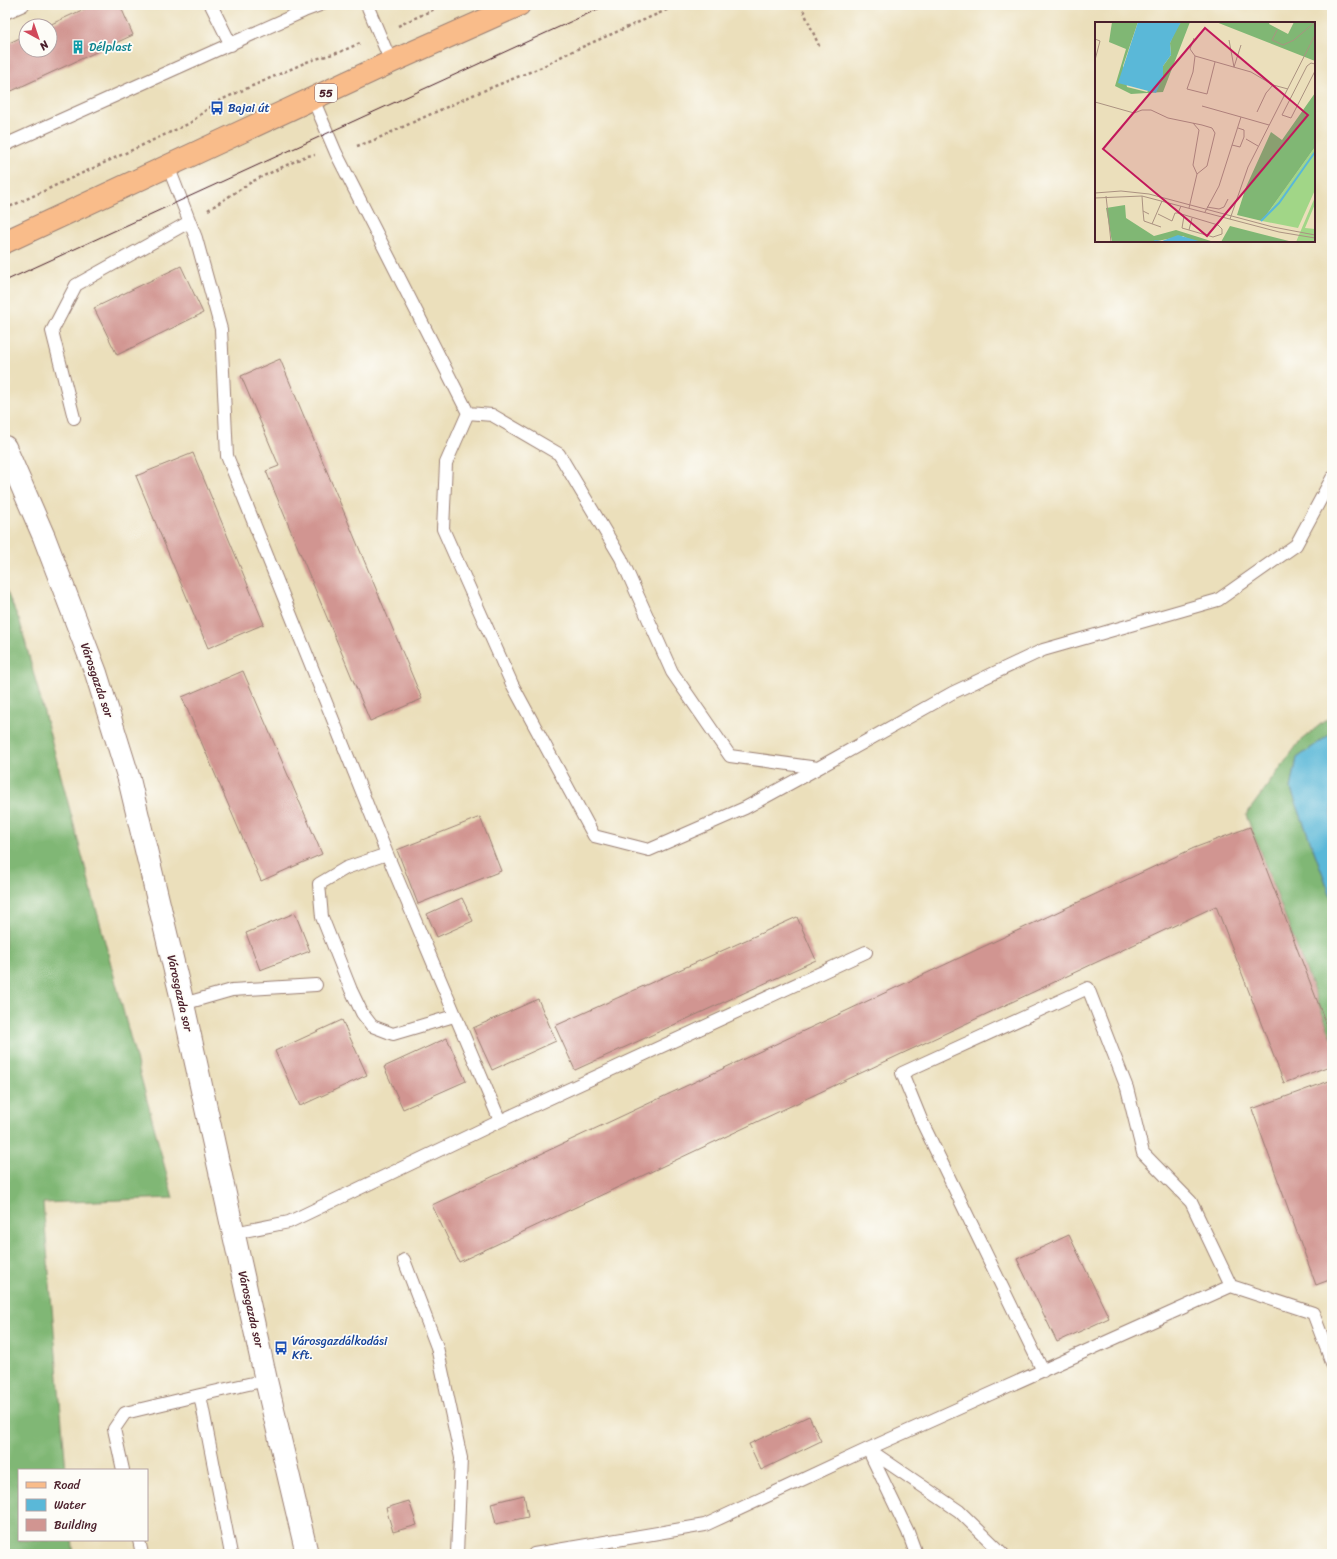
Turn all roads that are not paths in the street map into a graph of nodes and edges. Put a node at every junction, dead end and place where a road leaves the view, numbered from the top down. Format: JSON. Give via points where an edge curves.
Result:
{"nodes":[{"id":1,"x":23,"y":5,"type":"edge"},
{"id":2,"x":211,"y":5,"type":"edge"},
{"id":3,"x":320,"y":5,"type":"edge"},
{"id":4,"x":367,"y":5,"type":"edge"},
{"id":5,"x":519,"y":5,"type":"edge"},
{"id":6,"x":302,"y":8,"type":"edge"},
{"id":7,"x":5,"y":13,"type":"edge"},
{"id":8,"x":231,"y":45,"type":"junction"},
{"id":9,"x":391,"y":62,"type":"junction"},
{"id":10,"x":313,"y":100,"type":"junction"},
{"id":11,"x":5,"y":145,"type":"edge"},
{"id":12,"x":168,"y":166,"type":"junction"},
{"id":13,"x":189,"y":222,"type":"junction"},
{"id":14,"x":5,"y":242,"type":"edge"},
{"id":15,"x":468,"y":413,"type":"junction"},
{"id":16,"x":74,"y":418,"type":"dead end"},
{"id":17,"x":5,"y":447,"type":"edge"},
{"id":18,"x":1332,"y":478,"type":"edge"},
{"id":19,"x":818,"y":768,"type":"junction"},
{"id":20,"x":387,"y":854,"type":"junction"},
{"id":21,"x":866,"y":952,"type":"dead end"},
{"id":22,"x":316,"y":985,"type":"dead end"},
{"id":23,"x":183,"y":1004,"type":"junction"},
{"id":24,"x":454,"y":1016,"type":"junction"},
{"id":25,"x":500,"y":1121,"type":"junction"},
{"id":26,"x":234,"y":1233,"type":"junction"},
{"id":27,"x":404,"y":1260,"type":"dead end"},
{"id":28,"x":1231,"y":1286,"type":"junction"},
{"id":29,"x":1332,"y":1363,"type":"edge"},
{"id":30,"x":1043,"y":1371,"type":"junction"},
{"id":31,"x":266,"y":1380,"type":"junction"},
{"id":32,"x":200,"y":1395,"type":"junction"},
{"id":33,"x":868,"y":1449,"type":"junction"},
{"id":34,"x":123,"y":1469,"type":"edge"},
{"id":35,"x":139,"y":1541,"type":"edge"},
{"id":36,"x":142,"y":1554,"type":"edge"},
{"id":37,"x":231,"y":1554,"type":"edge"},
{"id":38,"x":307,"y":1554,"type":"edge"},
{"id":39,"x":457,"y":1554,"type":"edge"},
{"id":40,"x":534,"y":1554,"type":"edge"},
{"id":41,"x":916,"y":1554,"type":"edge"},
{"id":42,"x":1004,"y":1554,"type":"edge"}],
"edges":[{"from":1,"to":7,"type":"lane"},
{"from":2,"to":8,"type":"lane"},
{"from":3,"to":6,"type":"lane"},
{"from":4,"to":9,"type":"lane"},
{"from":5,"to":9,"type":"main road","number":"55"},
{"from":6,"to":8,"type":"lane"},
{"from":8,"to":11,"type":"lane"},
{"from":9,"to":10,"type":"main road","number":"55"},
{"from":10,"to":12,"type":"main road","number":"55"},
{"from":10,"to":15,"type":"lane","via":[[336,153]]},
{"from":12,"to":13,"type":"lane"},
{"from":12,"to":14,"type":"main road","number":"55"},
{"from":13,"to":16,"type":"lane","via":[[76,285],[52,331]]},
{"from":13,"to":20,"type":"lane","via":[[196,238],[221,329],[227,456]]},
{"from":15,"to":19,"type":"lane","via":[[492,415],[558,454],[622,558],[672,672],[730,756]]},
{"from":15,"to":19,"type":"lane","via":[[446,463],[443,529],[512,684],[594,836],[649,850],[745,808]]},
{"from":17,"to":23,"type":"street","name":"Városgazda sor","via":[[44,537],[96,673],[129,779]]},
{"from":18,"to":19,"type":"lane","via":[[1296,545],[1218,600],[1043,650],[952,692]]},
{"from":20,"to":24,"type":"lane"},
{"from":20,"to":24,"type":"lane","via":[[346,868],[319,884],[322,917],[351,990],[362,1013],[372,1026],[393,1034]]},
{"from":21,"to":25,"type":"lane"},
{"from":22,"to":23,"type":"lane","via":[[232,990]]},
{"from":23,"to":26,"type":"street","name":"Városgazda sor"},
{"from":24,"to":25,"type":"lane"},
{"from":25,"to":26,"type":"lane","via":[[289,1222]]},
{"from":26,"to":31,"type":"street","name":"Városgazda sor"},
{"from":27,"to":39,"type":"lane","via":[[436,1347],[461,1458]]},
{"from":28,"to":29,"type":"lane","via":[[1313,1313]]},
{"from":28,"to":30,"type":"lane"},
{"from":28,"to":30,"type":"lane","via":[[1191,1202],[1143,1153],[1128,1088],[1088,988],[902,1073],[922,1122]]},
{"from":30,"to":33,"type":"lane"},
{"from":31,"to":32,"type":"lane"},
{"from":31,"to":38,"type":"street","name":"Városgazda sor"},
{"from":32,"to":34,"type":"lane","via":[[125,1413],[114,1429]]},
{"from":32,"to":37,"type":"lane"},
{"from":33,"to":40,"type":"lane","via":[[705,1524]]},
{"from":33,"to":41,"type":"lane"},
{"from":33,"to":42,"type":"lane","via":[[959,1511]]},
{"from":35,"to":36,"type":"lane"}]}
